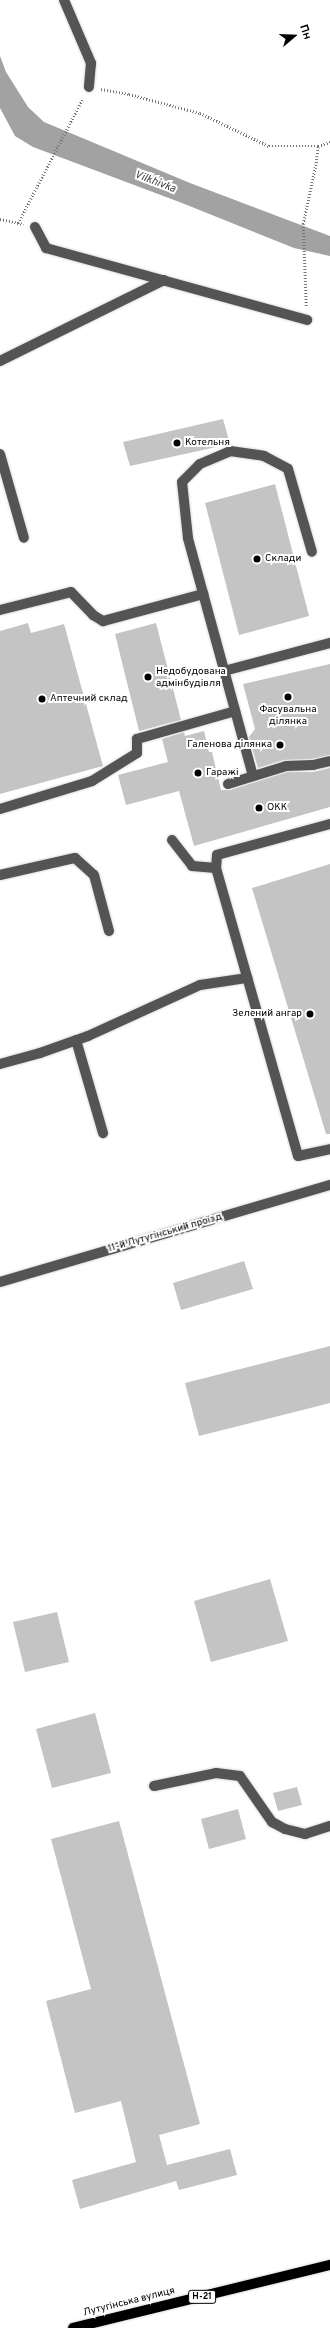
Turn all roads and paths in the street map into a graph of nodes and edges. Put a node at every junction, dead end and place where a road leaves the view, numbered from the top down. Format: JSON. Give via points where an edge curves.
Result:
{"nodes":[{"id":1,"x":64,"y":0,"type":"edge"},
{"id":2,"x":89,"y":87,"type":"junction"},
{"id":3,"x":330,"y":142,"type":"edge"},
{"id":4,"x":318,"y":146,"type":"junction"},
{"id":5,"x":0,"y":219,"type":"edge"},
{"id":6,"x":18,"y":223,"type":"junction"},
{"id":7,"x":35,"y":227,"type":"joint"},
{"id":8,"x":164,"y":280,"type":"junction"},
{"id":9,"x":307,"y":320,"type":"joint"},
{"id":10,"x":0,"y":361,"type":"edge"},
{"id":11,"x":0,"y":454,"type":"edge"},
{"id":12,"x":24,"y":538,"type":"dead end"},
{"id":13,"x":312,"y":552,"type":"dead end"},
{"id":14,"x":203,"y":594,"type":"junction"},
{"id":15,"x":0,"y":610,"type":"edge"},
{"id":16,"x":330,"y":643,"type":"edge"},
{"id":17,"x":224,"y":671,"type":"junction"},
{"id":18,"x":235,"y":712,"type":"junction"},
{"id":19,"x":330,"y":761,"type":"edge"},
{"id":20,"x":253,"y":776,"type":"junction"},
{"id":21,"x":228,"y":784,"type":"dead end"},
{"id":22,"x":0,"y":809,"type":"edge"},
{"id":23,"x":330,"y":824,"type":"edge"},
{"id":24,"x":172,"y":840,"type":"dead end"},
{"id":25,"x":216,"y":868,"type":"junction"},
{"id":26,"x":0,"y":875,"type":"edge"},
{"id":27,"x":109,"y":931,"type":"dead end"},
{"id":28,"x":248,"y":978,"type":"junction"},
{"id":29,"x":76,"y":1040,"type":"junction"},
{"id":30,"x":0,"y":1064,"type":"edge"},
{"id":31,"x":103,"y":1133,"type":"dead end"},
{"id":32,"x":330,"y":1149,"type":"edge"},
{"id":33,"x":330,"y":1185,"type":"edge"},
{"id":34,"x":0,"y":1282,"type":"edge"},
{"id":35,"x":154,"y":1786,"type":"dead end"},
{"id":36,"x":330,"y":1826,"type":"edge"},
{"id":37,"x":330,"y":2265,"type":"edge"},
{"id":38,"x":73,"y":2328,"type":"edge"}],
"edges":[{"from":1,"to":2,"type":"street","via":[[91,63]]},
{"from":2,"to":4,"type":"path","via":[[129,94],[200,113],[269,146]]},
{"from":2,"to":6,"type":"path"},
{"from":3,"to":4,"type":"path"},
{"from":4,"to":9,"type":"path","via":[[302,224]]},
{"from":5,"to":6,"type":"path"},
{"from":6,"to":7,"type":"path"},
{"from":7,"to":8,"type":"street","via":[[46,248]]},
{"from":8,"to":9,"type":"street"},
{"from":8,"to":10,"type":"street"},
{"from":11,"to":12,"type":"street"},
{"from":13,"to":14,"type":"street","via":[[288,469],[264,456],[230,451],[200,464],[182,482],[188,538]]},
{"from":14,"to":15,"type":"street","via":[[102,621],[71,592]]},
{"from":14,"to":17,"type":"street"},
{"from":16,"to":17,"type":"street"},
{"from":17,"to":18,"type":"street"},
{"from":18,"to":20,"type":"street"},
{"from":18,"to":22,"type":"street","via":[[136,739],[137,753],[92,781]]},
{"from":19,"to":20,"type":"street","via":[[313,765],[286,766]]},
{"from":20,"to":21,"type":"street"},
{"from":23,"to":25,"type":"street","via":[[217,855]]},
{"from":24,"to":25,"type":"street","via":[[192,866]]},
{"from":25,"to":28,"type":"street"},
{"from":26,"to":27,"type":"street","via":[[75,858],[94,875]]},
{"from":28,"to":29,"type":"street","via":[[200,985]]},
{"from":28,"to":32,"type":"street","via":[[298,1156]]},
{"from":29,"to":30,"type":"street"},
{"from":29,"to":31,"type":"street"},
{"from":33,"to":34,"type":"street","name":"11-й Лутугінський проїзд"},
{"from":35,"to":36,"type":"street","via":[[216,1773],[240,1776],[272,1822],[304,1834]]},
{"from":37,"to":38,"type":"main road","name":"Лутугінська вулиця","number":"Н-21"}]}
